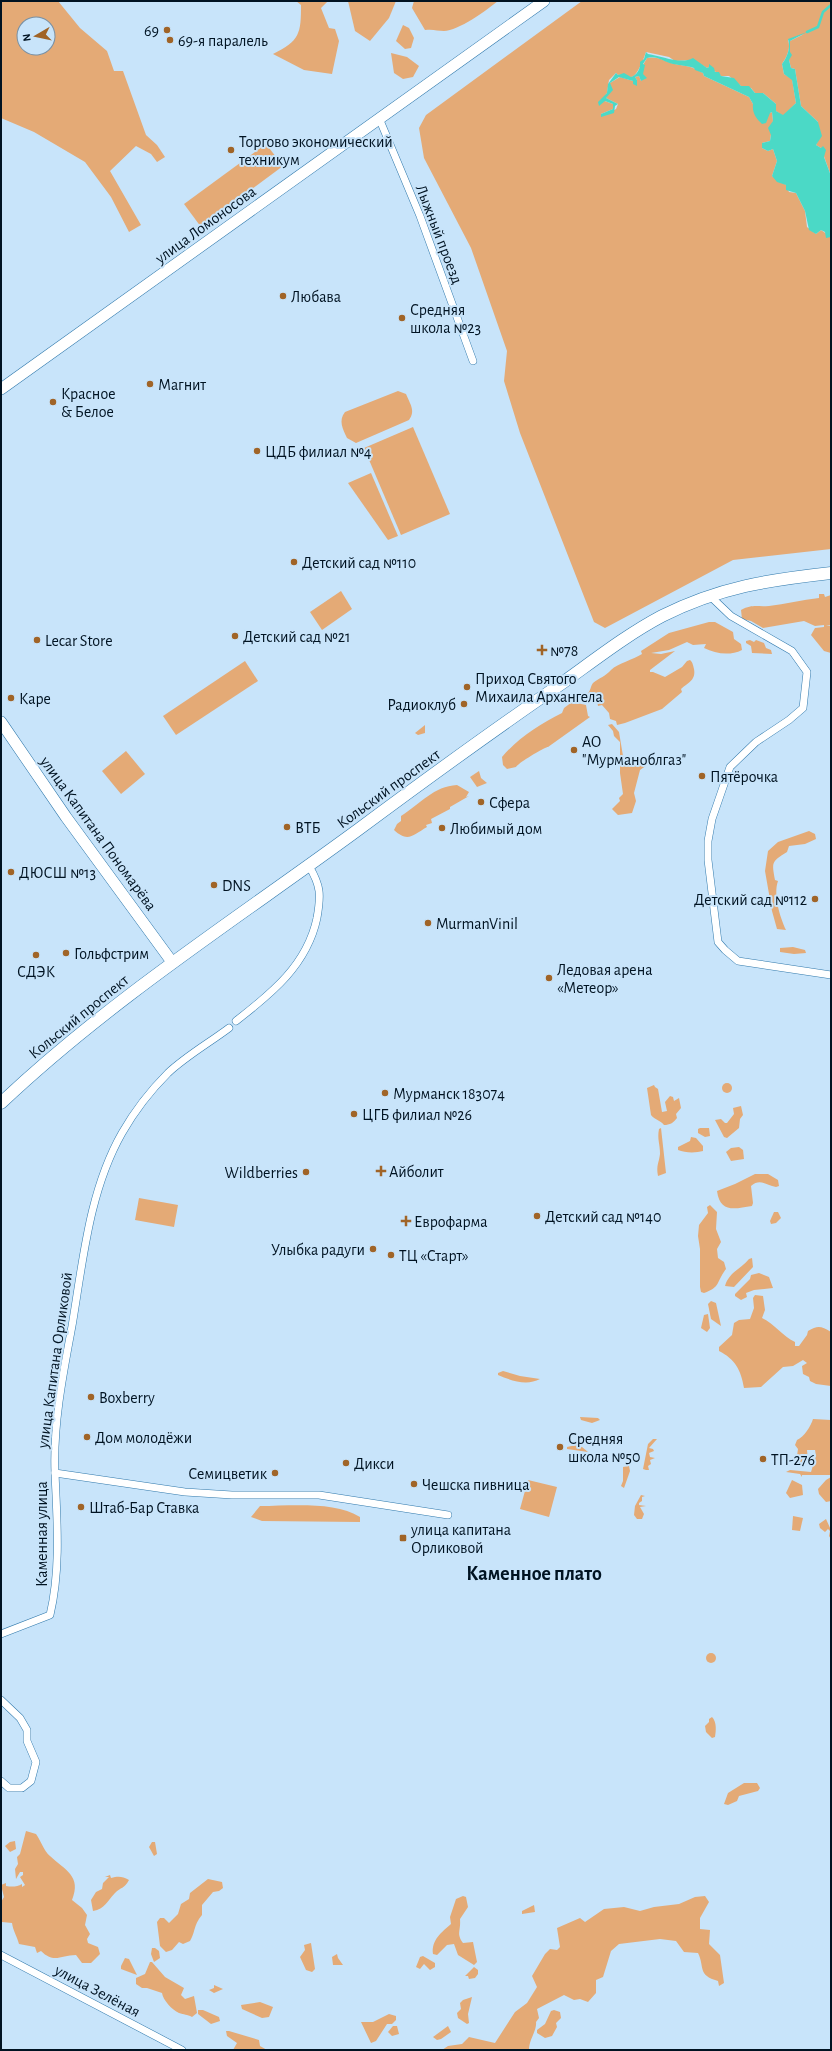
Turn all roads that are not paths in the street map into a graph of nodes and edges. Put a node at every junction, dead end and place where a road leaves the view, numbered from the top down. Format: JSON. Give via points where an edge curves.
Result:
{"nodes":[{"id":1,"x":544,"y":1,"type":"edge"},
{"id":2,"x":379,"y":118,"type":"junction"},
{"id":3,"x":473,"y":361,"type":"dead end"},
{"id":4,"x":1,"y":389,"type":"edge"},
{"id":5,"x":831,"y":573,"type":"edge"},
{"id":6,"x":709,"y":595,"type":"junction"},
{"id":7,"x":1,"y":722,"type":"edge"},
{"id":8,"x":308,"y":866,"type":"junction"},
{"id":9,"x":172,"y":962,"type":"junction"},
{"id":10,"x":831,"y":975,"type":"edge"},
{"id":11,"x":236,"y":1021,"type":"dead end"},
{"id":12,"x":229,"y":1028,"type":"dead end"},
{"id":13,"x":1,"y":1102,"type":"edge"},
{"id":14,"x":55,"y":1473,"type":"junction"},
{"id":15,"x":448,"y":1515,"type":"dead end"},
{"id":16,"x":1,"y":1634,"type":"edge"},
{"id":17,"x":1,"y":1700,"type":"edge"},
{"id":18,"x":1,"y":1781,"type":"edge"},
{"id":19,"x":1,"y":1955,"type":"edge"},
{"id":20,"x":182,"y":2050,"type":"edge"}],
"edges":[{"from":1,"to":2,"type":"street","name":"улица Ломоносова"},
{"from":2,"to":3,"type":"street","name":"Лыжный проезд","via":[[420,216]]},
{"from":2,"to":4,"type":"street","name":"улица Ломоносова"},
{"from":5,"to":6,"type":"main road","name":"Кольский проспект","via":[[766,581]]},
{"from":6,"to":8,"type":"main road","name":"Кольский проспект","via":[[661,616],[628,637],[482,739]]},
{"from":6,"to":10,"type":"street","via":[[731,616],[792,651],[807,672],[803,708],[756,742],[730,767],[712,820],[708,860],[718,942],[738,962]]},
{"from":7,"to":9,"type":"street","name":"улица Капитана Пономарёва","via":[[66,817]]},
{"from":8,"to":9,"type":"main road","name":"Кольский проспект"},
{"from":8,"to":11,"type":"street","via":[[318,882],[320,898],[314,929],[303,956],[287,978]]},
{"from":9,"to":13,"type":"main road","name":"Кольский проспект","via":[[86,1027]]},
{"from":12,"to":14,"type":"street","name":"улица Капитана Орликовой","via":[[168,1073],[153,1090],[122,1133],[104,1170],[89,1224],[69,1342],[54,1446]]},
{"from":14,"to":15,"type":"street","name":"улица Капитана Орликовой","via":[[185,1492],[319,1495]]},
{"from":14,"to":16,"type":"street","name":"Каменная улица","via":[[57,1570],[50,1615]]},
{"from":17,"to":18,"type":"street","via":[[20,1718],[36,1762],[30,1781],[22,1788],[9,1788]]},
{"from":19,"to":20,"type":"street","name":"улица Зелёная"}]}
